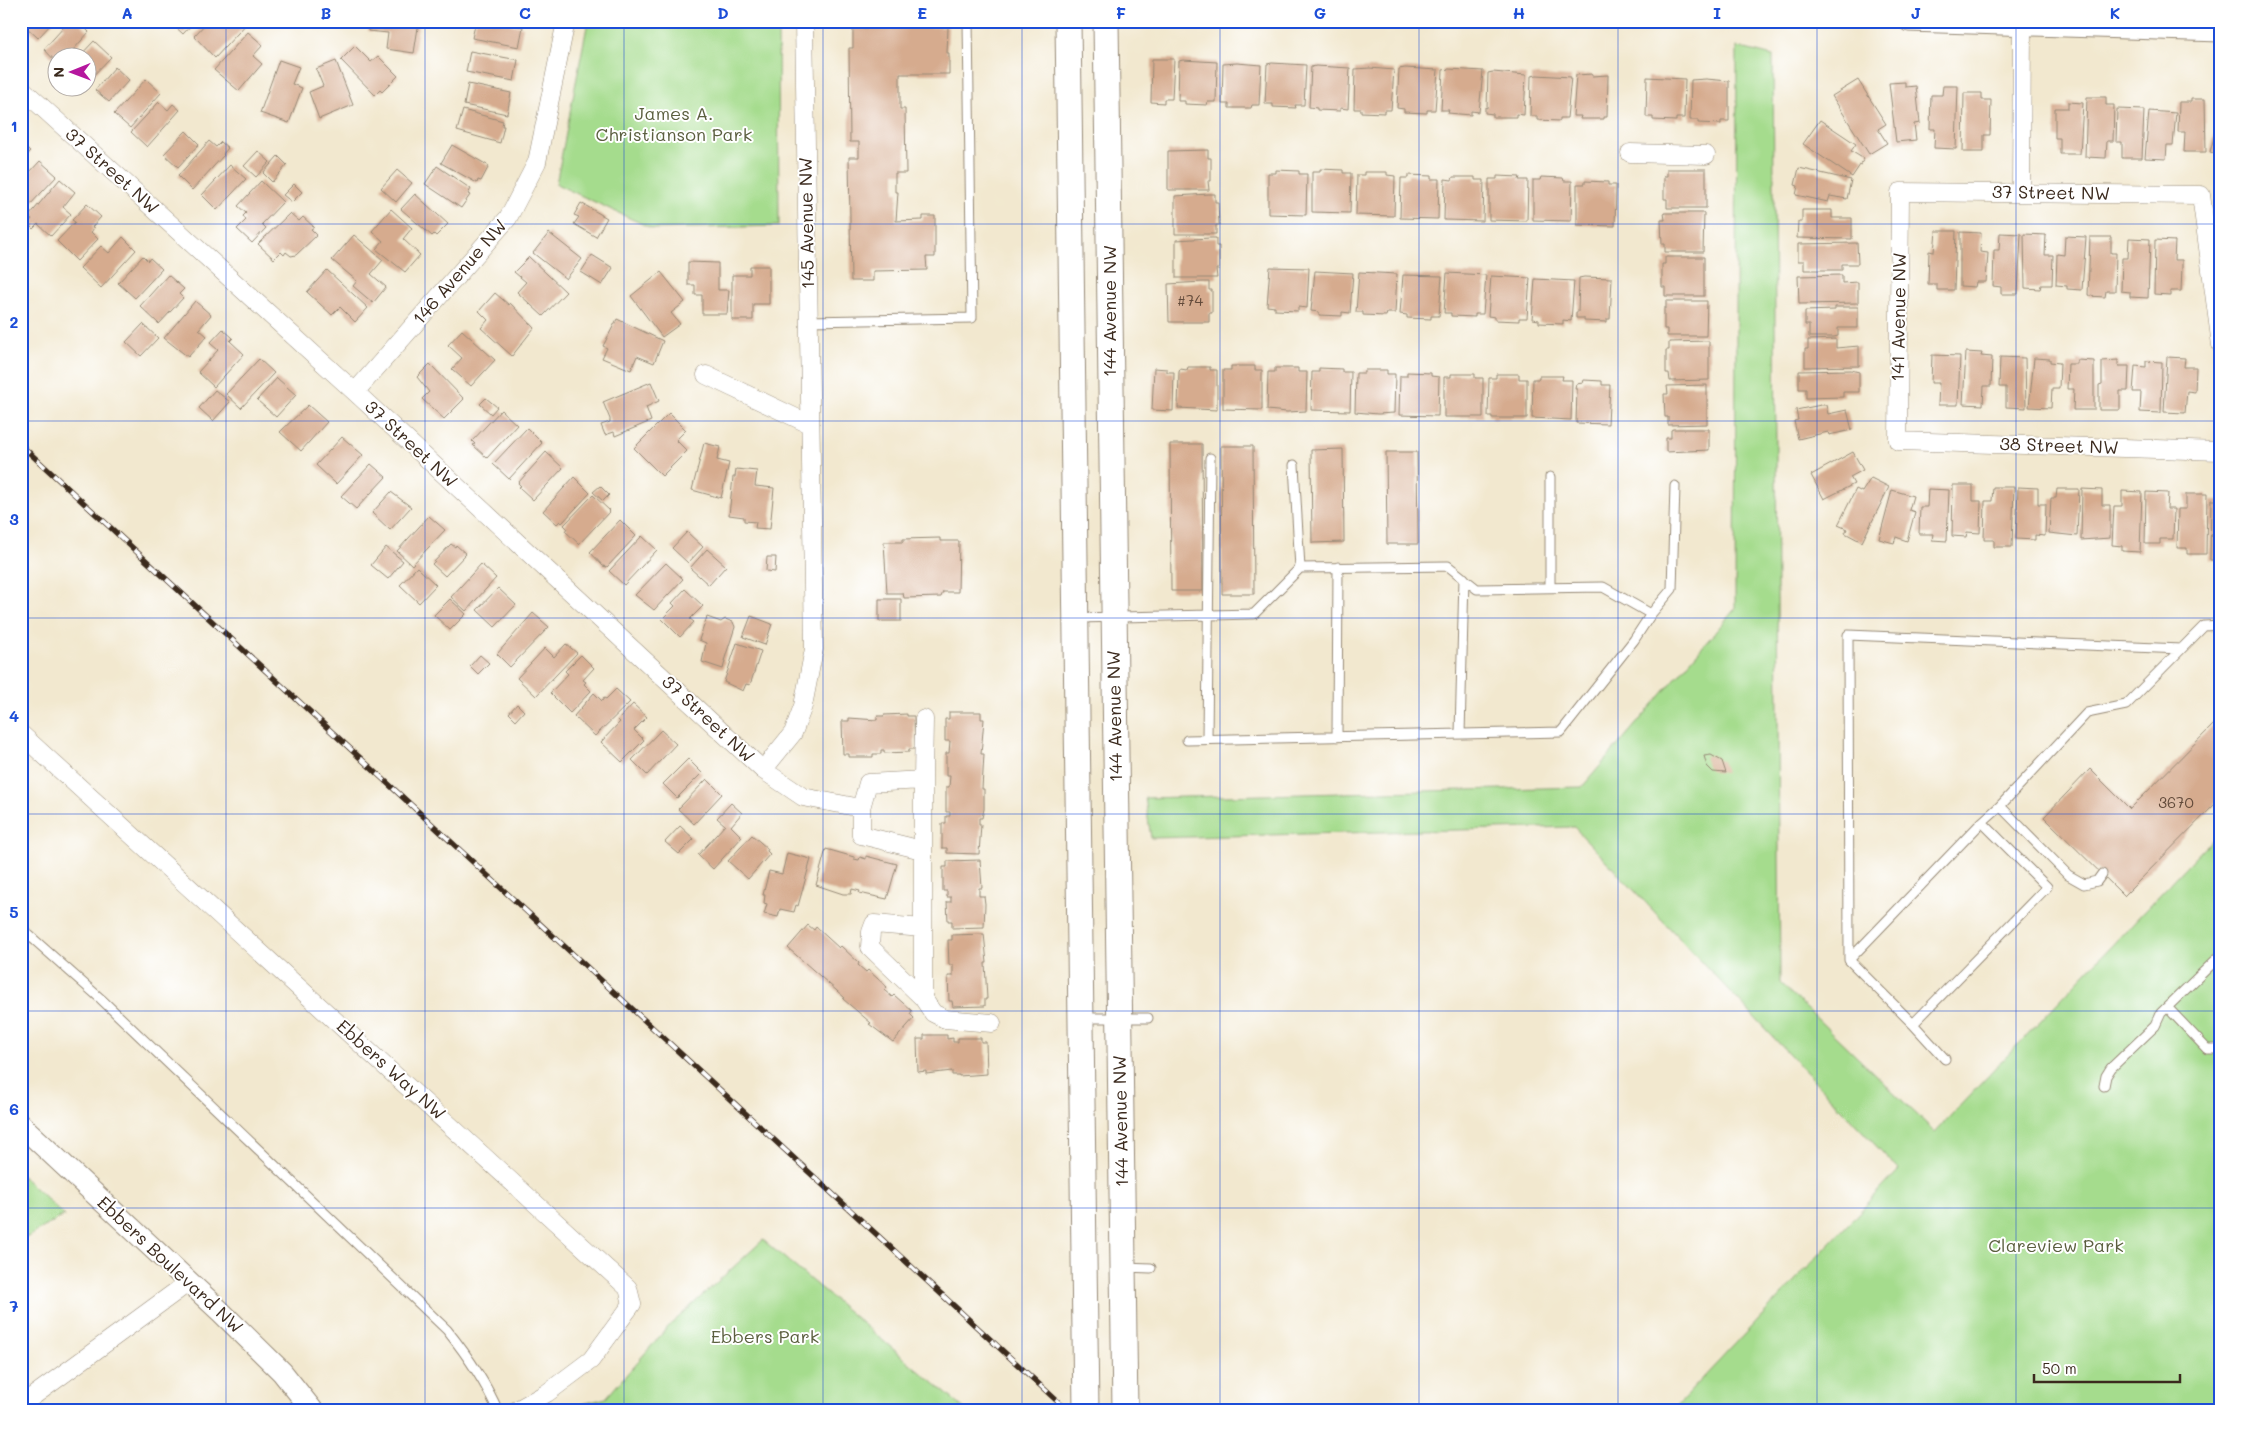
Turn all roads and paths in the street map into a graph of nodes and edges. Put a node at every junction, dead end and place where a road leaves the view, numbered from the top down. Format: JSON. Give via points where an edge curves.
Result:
{"nodes":[{"id":1,"x":566,"y":21,"type":"edge"},
{"id":2,"x":804,"y":21,"type":"edge"},
{"id":3,"x":968,"y":21,"type":"edge"},
{"id":4,"x":1068,"y":21,"type":"edge"},
{"id":5,"x":1106,"y":21,"type":"edge"},
{"id":6,"x":1909,"y":21,"type":"edge"},
{"id":7,"x":2067,"y":24,"type":"edge"},
{"id":8,"x":2022,"y":25,"type":"junction"},
{"id":9,"x":2221,"y":32,"type":"edge"},
{"id":10,"x":21,"y":88,"type":"edge"},
{"id":11,"x":1630,"y":153,"type":"dead end"},
{"id":12,"x":1706,"y":155,"type":"dead end"},
{"id":13,"x":1900,"y":192,"type":"joint"},
{"id":14,"x":2021,"y":192,"type":"junction"},
{"id":15,"x":808,"y":322,"type":"junction"},
{"id":16,"x":2221,"y":345,"type":"edge"},
{"id":17,"x":706,"y":375,"type":"dead end"},
{"id":18,"x":355,"y":392,"type":"junction"},
{"id":19,"x":809,"y":424,"type":"junction"},
{"id":20,"x":1898,"y":441,"type":"joint"},
{"id":21,"x":2221,"y":451,"type":"edge"},
{"id":22,"x":1210,"y":458,"type":"dead end"},
{"id":23,"x":1294,"y":465,"type":"dead end"},
{"id":24,"x":1550,"y":477,"type":"dead end"},
{"id":25,"x":1675,"y":486,"type":"dead end"},
{"id":26,"x":1338,"y":567,"type":"junction"},
{"id":27,"x":1300,"y":568,"type":"junction"},
{"id":28,"x":1464,"y":578,"type":"junction"},
{"id":29,"x":1550,"y":587,"type":"junction"},
{"id":30,"x":1651,"y":614,"type":"junction"},
{"id":31,"x":1210,"y":615,"type":"junction"},
{"id":32,"x":1077,"y":618,"type":"junction"},
{"id":33,"x":1114,"y":618,"type":"junction"},
{"id":34,"x":2221,"y":625,"type":"edge"},
{"id":35,"x":2182,"y":649,"type":"junction"},
{"id":36,"x":924,"y":719,"type":"dead end"},
{"id":37,"x":21,"y":734,"type":"edge"},
{"id":38,"x":1460,"y":734,"type":"junction"},
{"id":39,"x":1337,"y":737,"type":"junction"},
{"id":40,"x":1207,"y":739,"type":"junction"},
{"id":41,"x":1187,"y":740,"type":"dead end"},
{"id":42,"x":763,"y":770,"type":"junction"},
{"id":43,"x":923,"y":780,"type":"junction"},
{"id":44,"x":2000,"y":806,"type":"junction"},
{"id":45,"x":861,"y":808,"type":"junction"},
{"id":46,"x":1982,"y":822,"type":"junction"},
{"id":47,"x":922,"y":850,"type":"junction"},
{"id":48,"x":2102,"y":874,"type":"dead end"},
{"id":49,"x":21,"y":928,"type":"edge"},
{"id":50,"x":923,"y":928,"type":"junction"},
{"id":51,"x":2221,"y":955,"type":"edge"},
{"id":52,"x":1849,"y":960,"type":"junction"},
{"id":53,"x":922,"y":998,"type":"junction"},
{"id":54,"x":2167,"y":1007,"type":"junction"},
{"id":55,"x":1081,"y":1018,"type":"junction"},
{"id":56,"x":1119,"y":1018,"type":"junction"},
{"id":57,"x":1148,"y":1018,"type":"dead end"},
{"id":58,"x":992,"y":1023,"type":"dead end"},
{"id":59,"x":1913,"y":1024,"type":"junction"},
{"id":60,"x":2221,"y":1049,"type":"edge"},
{"id":61,"x":1945,"y":1059,"type":"dead end"},
{"id":62,"x":2104,"y":1086,"type":"dead end"},
{"id":63,"x":21,"y":1125,"type":"edge"},
{"id":64,"x":1124,"y":1267,"type":"junction"},
{"id":65,"x":1151,"y":1268,"type":"dead end"},
{"id":66,"x":189,"y":1282,"type":"junction"},
{"id":67,"x":21,"y":1405,"type":"edge"},
{"id":68,"x":313,"y":1411,"type":"edge"},
{"id":69,"x":498,"y":1411,"type":"edge"},
{"id":70,"x":515,"y":1411,"type":"edge"},
{"id":71,"x":1086,"y":1411,"type":"edge"},
{"id":72,"x":1125,"y":1411,"type":"edge"}],
"edges":[{"from":1,"to":18,"type":"street","name":"146 Avenue NW","via":[[537,162],[508,218]]},
{"from":2,"to":15,"type":"street","name":"145 Avenue NW"},
{"from":3,"to":15,"type":"lane","via":[[972,318]]},
{"from":4,"to":32,"type":"main road","name":"144 Avenue NW"},
{"from":5,"to":33,"type":"main road","name":"144 Avenue NW"},
{"from":6,"to":8,"type":"street"},
{"from":7,"to":8,"type":"street"},
{"from":7,"to":9,"type":"street"},
{"from":8,"to":14,"type":"street"},
{"from":10,"to":18,"type":"street","name":"37 Street NW"},
{"from":11,"to":12,"type":"street"},
{"from":13,"to":14,"type":"street","name":"37 Street NW"},
{"from":13,"to":20,"type":"street","name":"141 Avenue NW"},
{"from":14,"to":16,"type":"street","name":"37 Street NW","via":[[2201,195]]},
{"from":15,"to":19,"type":"street","name":"145 Avenue NW"},
{"from":17,"to":19,"type":"street"},
{"from":18,"to":42,"type":"street","name":"37 Street NW"},
{"from":19,"to":42,"type":"street","name":"145 Avenue NW","via":[[814,649],[803,706],[793,733]]},
{"from":20,"to":21,"type":"street","name":"38 Street NW"},
{"from":22,"to":31,"type":"lane"},
{"from":23,"to":27,"type":"lane"},
{"from":24,"to":29,"type":"lane"},
{"from":25,"to":30,"type":"lane","via":[[1672,589]]},
{"from":26,"to":27,"type":"lane"},
{"from":26,"to":28,"type":"lane","via":[[1448,566]]},
{"from":26,"to":39,"type":"lane"},
{"from":27,"to":31,"type":"lane","via":[[1254,614]]},
{"from":28,"to":29,"type":"lane","via":[[1477,589]]},
{"from":28,"to":38,"type":"lane"},
{"from":29,"to":30,"type":"lane","via":[[1603,587]]},
{"from":30,"to":38,"type":"lane","via":[[1561,732]]},
{"from":31,"to":33,"type":"lane"},
{"from":31,"to":40,"type":"lane"},
{"from":32,"to":33,"type":"lane"},
{"from":32,"to":55,"type":"main road","name":"144 Avenue NW"},
{"from":33,"to":56,"type":"main road","name":"144 Avenue NW"},
{"from":34,"to":35,"type":"lane","via":[[2204,626]]},
{"from":35,"to":44,"type":"lane","via":[[2126,705],[2087,713]]},
{"from":35,"to":52,"type":"lane","via":[[1848,635]]},
{"from":36,"to":43,"type":"street"},
{"from":37,"to":70,"type":"street","name":"Ebbers Way NW","via":[[628,1288],[632,1304],[591,1360],[547,1394]]},
{"from":38,"to":39,"type":"lane"},
{"from":39,"to":40,"type":"lane"},
{"from":40,"to":41,"type":"lane"},
{"from":42,"to":45,"type":"street","name":"37 Street NW","via":[[803,797]]},
{"from":43,"to":45,"type":"street","via":[[868,782]]},
{"from":43,"to":47,"type":"street"},
{"from":44,"to":46,"type":"lane"},
{"from":44,"to":48,"type":"lane","via":[[2068,875],[2084,884]]},
{"from":45,"to":47,"type":"street","via":[[861,835]]},
{"from":46,"to":52,"type":"lane"},
{"from":46,"to":59,"type":"lane","via":[[2047,887]]},
{"from":47,"to":50,"type":"street"},
{"from":49,"to":69,"type":"lane","via":[[101,999],[446,1330],[468,1357]]},
{"from":50,"to":53,"type":"street"},
{"from":50,"to":53,"type":"street","via":[[874,924],[870,947]]},
{"from":51,"to":54,"type":"lane"},
{"from":52,"to":59,"type":"lane"},
{"from":53,"to":58,"type":"street","via":[[932,1013],[945,1019]]},
{"from":54,"to":60,"type":"lane","via":[[2207,1049]]},
{"from":54,"to":62,"type":"lane","via":[[2160,1013],[2155,1026],[2111,1068]]},
{"from":55,"to":56,"type":"lane"},
{"from":55,"to":71,"type":"main road","name":"144 Avenue NW"},
{"from":56,"to":57,"type":"lane"},
{"from":56,"to":64,"type":"main road","name":"144 Avenue NW"},
{"from":59,"to":61,"type":"lane"},
{"from":63,"to":66,"type":"street","name":"Ebbers Boulevard NW"},
{"from":64,"to":65,"type":"lane"},
{"from":64,"to":72,"type":"main road","name":"144 Avenue NW"},
{"from":66,"to":67,"type":"street"},
{"from":66,"to":68,"type":"street","name":"Ebbers Boulevard NW","via":[[282,1372]]}]}
